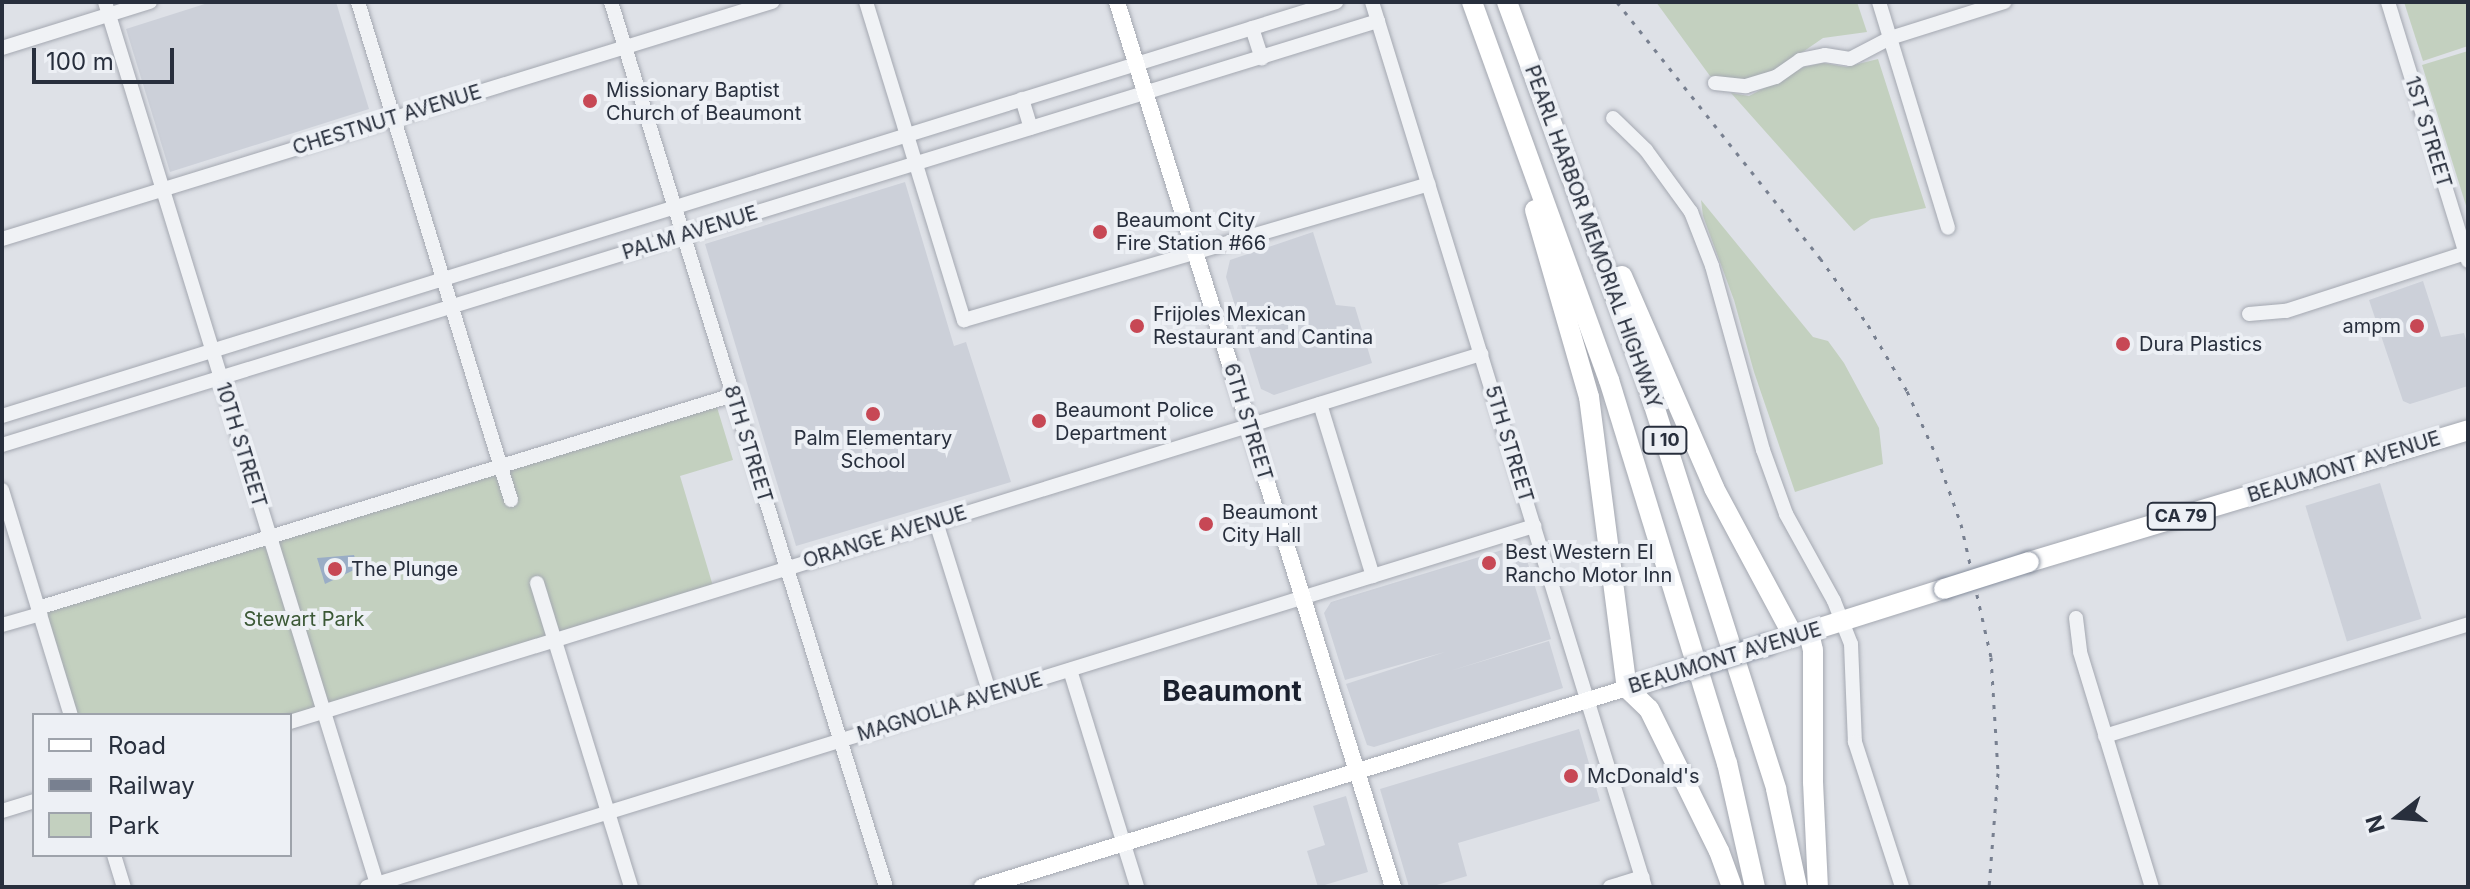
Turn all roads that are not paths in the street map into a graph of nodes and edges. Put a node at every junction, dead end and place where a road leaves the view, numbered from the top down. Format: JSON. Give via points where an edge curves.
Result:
{"nodes":[{"id":1,"x":150,"y":2,"type":"edge"},
{"id":2,"x":358,"y":2,"type":"edge"},
{"id":3,"x":611,"y":2,"type":"edge"},
{"id":4,"x":772,"y":2,"type":"edge"},
{"id":5,"x":866,"y":2,"type":"edge"},
{"id":6,"x":1117,"y":2,"type":"edge"},
{"id":7,"x":1336,"y":2,"type":"edge"},
{"id":8,"x":1372,"y":2,"type":"edge"},
{"id":9,"x":1472,"y":2,"type":"edge"},
{"id":10,"x":1507,"y":2,"type":"edge"},
{"id":11,"x":1879,"y":2,"type":"edge"},
{"id":12,"x":2004,"y":2,"type":"edge"},
{"id":13,"x":2388,"y":2,"type":"edge"},
{"id":14,"x":107,"y":8,"type":"edge"},
{"id":15,"x":1378,"y":21,"type":"junction"},
{"id":16,"x":1252,"y":28,"type":"junction"},
{"id":17,"x":1890,"y":38,"type":"junction"},
{"id":18,"x":625,"y":47,"type":"junction"},
{"id":19,"x":2,"y":48,"type":"edge"},
{"id":20,"x":1262,"y":58,"type":"junction"},
{"id":21,"x":1136,"y":64,"type":"junction"},
{"id":22,"x":1715,"y":83,"type":"dead end"},
{"id":23,"x":1145,"y":94,"type":"junction"},
{"id":24,"x":1022,"y":99,"type":"junction"},
{"id":25,"x":393,"y":118,"type":"junction"},
{"id":26,"x":1613,"y":118,"type":"dead end"},
{"id":27,"x":1031,"y":128,"type":"junction"},
{"id":28,"x":907,"y":135,"type":"junction"},
{"id":29,"x":1521,"y":140,"type":"junction"},
{"id":30,"x":916,"y":163,"type":"junction"},
{"id":31,"x":1571,"y":168,"type":"junction"},
{"id":32,"x":790,"y":172,"type":"junction"},
{"id":33,"x":1428,"y":184,"type":"junction"},
{"id":34,"x":163,"y":190,"type":"junction"},
{"id":35,"x":799,"y":199,"type":"junction"},
{"id":36,"x":675,"y":208,"type":"junction"},
{"id":37,"x":1948,"y":228,"type":"dead end"},
{"id":38,"x":684,"y":235,"type":"junction"},
{"id":39,"x":2,"y":239,"type":"edge"},
{"id":40,"x":559,"y":244,"type":"junction"},
{"id":41,"x":1195,"y":252,"type":"junction"},
{"id":42,"x":2467,"y":257,"type":"edge"},
{"id":43,"x":568,"y":270,"type":"junction"},
{"id":44,"x":444,"y":280,"type":"junction"},
{"id":45,"x":451,"y":306,"type":"junction"},
{"id":46,"x":2249,"y":314,"type":"dead end"},
{"id":47,"x":328,"y":315,"type":"junction"},
{"id":48,"x":336,"y":341,"type":"junction"},
{"id":49,"x":211,"y":349,"type":"junction"},
{"id":50,"x":1481,"y":354,"type":"junction"},
{"id":51,"x":220,"y":377,"type":"junction"},
{"id":52,"x":97,"y":386,"type":"junction"},
{"id":53,"x":733,"y":395,"type":"junction"},
{"id":54,"x":1320,"y":404,"type":"junction"},
{"id":55,"x":104,"y":413,"type":"junction"},
{"id":56,"x":2,"y":416,"type":"edge"},
{"id":57,"x":1249,"y":425,"type":"junction"},
{"id":58,"x":2468,"y":430,"type":"edge"},
{"id":59,"x":2,"y":445,"type":"edge"},
{"id":60,"x":501,"y":467,"type":"junction"},
{"id":61,"x":2,"y":490,"type":"edge"},
{"id":62,"x":511,"y":500,"type":"dead end"},
{"id":63,"x":936,"y":522,"type":"junction"},
{"id":64,"x":1534,"y":526,"type":"junction"},
{"id":65,"x":270,"y":537,"type":"junction"},
{"id":66,"x":786,"y":567,"type":"junction"},
{"id":67,"x":1373,"y":576,"type":"junction"},
{"id":68,"x":537,"y":583,"type":"dead end"},
{"id":69,"x":1303,"y":598,"type":"junction"},
{"id":70,"x":39,"y":611,"type":"junction"},
{"id":71,"x":2076,"y":618,"type":"dead end"},
{"id":72,"x":1842,"y":621,"type":"junction"},
{"id":73,"x":2468,"y":624,"type":"edge"},
{"id":74,"x":2,"y":625,"type":"edge"},
{"id":75,"x":1801,"y":635,"type":"junction"},
{"id":76,"x":554,"y":640,"type":"junction"},
{"id":77,"x":1070,"y":670,"type":"junction"},
{"id":78,"x":1627,"y":688,"type":"junction"},
{"id":79,"x":990,"y":694,"type":"junction"},
{"id":80,"x":1587,"y":701,"type":"junction"},
{"id":81,"x":323,"y":711,"type":"junction"},
{"id":82,"x":70,"y":713,"type":"edge"},
{"id":83,"x":292,"y":721,"type":"edge"},
{"id":84,"x":2105,"y":736,"type":"junction"},
{"id":85,"x":840,"y":741,"type":"junction"},
{"id":86,"x":1358,"y":772,"type":"junction"},
{"id":87,"x":32,"y":802,"type":"edge"},
{"id":88,"x":2,"y":811,"type":"edge"},
{"id":89,"x":608,"y":812,"type":"junction"},
{"id":90,"x":1124,"y":844,"type":"junction"},
{"id":91,"x":115,"y":857,"type":"edge"},
{"id":92,"x":1643,"y":882,"type":"edge"},
{"id":93,"x":374,"y":886,"type":"edge"},
{"id":94,"x":124,"y":887,"type":"edge"},
{"id":95,"x":631,"y":887,"type":"edge"},
{"id":96,"x":886,"y":887,"type":"edge"},
{"id":97,"x":982,"y":887,"type":"edge"},
{"id":98,"x":1137,"y":887,"type":"edge"},
{"id":99,"x":1393,"y":887,"type":"edge"},
{"id":100,"x":1610,"y":887,"type":"edge"},
{"id":101,"x":1732,"y":887,"type":"edge"},
{"id":102,"x":1755,"y":887,"type":"edge"},
{"id":103,"x":1797,"y":887,"type":"edge"},
{"id":104,"x":1818,"y":887,"type":"edge"},
{"id":105,"x":1902,"y":887,"type":"edge"},
{"id":106,"x":2152,"y":887,"type":"edge"}],
"edges":[{"from":1,"to":14,"type":"street"},
{"from":2,"to":25,"type":"street"},
{"from":3,"to":18,"type":"street","name":"8TH STREET"},
{"from":4,"to":18,"type":"street","name":"CHESTNUT AVENUE"},
{"from":5,"to":28,"type":"street"},
{"from":6,"to":21,"type":"main road","name":"6TH STREET"},
{"from":7,"to":16,"type":"street","name":"PALM AVENUE"},
{"from":8,"to":15,"type":"street","name":"5TH STREET"},
{"from":9,"to":29,"type":"highway","name":"PEARL HARBOR MEMORIAL HIGHWAY","number":"I 10"},
{"from":10,"to":31,"type":"highway","name":"PEARL HARBOR MEMORIAL HIGHWAY","number":"I 10"},
{"from":11,"to":17,"type":"street"},
{"from":12,"to":17,"type":"street"},
{"from":13,"to":42,"type":"street","name":"1ST STREET"},
{"from":14,"to":19,"type":"street"},
{"from":14,"to":34,"type":"street","name":"10TH STREET"},
{"from":15,"to":20,"type":"street","name":"PALM AVENUE"},
{"from":15,"to":33,"type":"street","name":"5TH STREET"},
{"from":16,"to":20,"type":"street"},
{"from":16,"to":21,"type":"street","name":"PALM AVENUE"},
{"from":17,"to":22,"type":"street","via":[[1850,59],[1825,55],[1800,60],[1757,84]]},
{"from":17,"to":37,"type":"street"},
{"from":18,"to":25,"type":"street","name":"CHESTNUT AVENUE"},
{"from":18,"to":36,"type":"street","name":"8TH STREET"},
{"from":20,"to":23,"type":"street","name":"PALM AVENUE"},
{"from":21,"to":23,"type":"main road","name":"6TH STREET"},
{"from":21,"to":24,"type":"street","name":"PALM AVENUE"},
{"from":23,"to":27,"type":"street","name":"PALM AVENUE"},
{"from":23,"to":41,"type":"main road","name":"6TH STREET"},
{"from":24,"to":27,"type":"street"},
{"from":24,"to":28,"type":"street","name":"PALM AVENUE"},
{"from":25,"to":34,"type":"street","name":"CHESTNUT AVENUE"},
{"from":25,"to":44,"type":"street"},
{"from":26,"to":72,"type":"street","via":[[1646,150],[1691,212],[1786,514]]},
{"from":27,"to":30,"type":"street","name":"PALM AVENUE"},
{"from":28,"to":30,"type":"street"},
{"from":28,"to":32,"type":"street","name":"PALM AVENUE"},
{"from":29,"to":78,"type":"highway","via":[[1530,195],[1589,397]]},
{"from":29,"to":102,"type":"highway","name":"PEARL HARBOR MEMORIAL HIGHWAY","number":"I 10","via":[[1609,380],[1727,763]]},
{"from":30,"to":35,"type":"street","name":"PALM AVENUE"},
{"from":30,"to":41,"type":"street","via":[[964,320]]},
{"from":31,"to":75,"type":"highway","via":[[1714,488]]},
{"from":31,"to":103,"type":"highway","name":"PEARL HARBOR MEMORIAL HIGHWAY","number":"I 10","via":[[1642,368],[1776,789]]},
{"from":32,"to":35,"type":"street"},
{"from":32,"to":36,"type":"street","name":"PALM AVENUE"},
{"from":33,"to":41,"type":"street"},
{"from":33,"to":50,"type":"street","name":"5TH STREET"},
{"from":34,"to":39,"type":"street","name":"CHESTNUT AVENUE"},
{"from":34,"to":49,"type":"street","name":"10TH STREET"},
{"from":35,"to":38,"type":"street","name":"PALM AVENUE"},
{"from":36,"to":38,"type":"street","name":"8TH STREET"},
{"from":36,"to":40,"type":"street","name":"PALM AVENUE"},
{"from":38,"to":43,"type":"street","name":"PALM AVENUE"},
{"from":38,"to":53,"type":"street","name":"8TH STREET"},
{"from":40,"to":43,"type":"street"},
{"from":40,"to":44,"type":"street","name":"PALM AVENUE"},
{"from":41,"to":57,"type":"main road","name":"6TH STREET"},
{"from":42,"to":46,"type":"street","via":[[2286,311]]},
{"from":43,"to":45,"type":"street","name":"PALM AVENUE"},
{"from":44,"to":45,"type":"street"},
{"from":44,"to":47,"type":"street","name":"PALM AVENUE"},
{"from":45,"to":48,"type":"street","name":"PALM AVENUE"},
{"from":45,"to":60,"type":"street"},
{"from":47,"to":48,"type":"street"},
{"from":47,"to":49,"type":"street","name":"PALM AVENUE"},
{"from":48,"to":51,"type":"street","name":"PALM AVENUE"},
{"from":49,"to":51,"type":"street","name":"10TH STREET"},
{"from":49,"to":52,"type":"street","name":"PALM AVENUE"},
{"from":50,"to":54,"type":"street","name":"ORANGE AVENUE"},
{"from":50,"to":64,"type":"street","name":"5TH STREET"},
{"from":51,"to":55,"type":"street","name":"PALM AVENUE"},
{"from":51,"to":65,"type":"street","name":"10TH STREET"},
{"from":52,"to":55,"type":"street"},
{"from":52,"to":56,"type":"street","name":"PALM AVENUE"},
{"from":53,"to":60,"type":"street"},
{"from":53,"to":66,"type":"street","name":"8TH STREET"},
{"from":54,"to":57,"type":"street","name":"ORANGE AVENUE"},
{"from":54,"to":67,"type":"street"},
{"from":55,"to":59,"type":"street","name":"PALM AVENUE"},
{"from":57,"to":63,"type":"street","name":"ORANGE AVENUE"},
{"from":57,"to":69,"type":"main road","name":"6TH STREET"},
{"from":58,"to":72,"type":"highway","name":"BEAUMONT AVENUE","number":"CA 79","bridge":true},
{"from":60,"to":62,"type":"street"},
{"from":60,"to":65,"type":"street"},
{"from":61,"to":70,"type":"street"},
{"from":63,"to":66,"type":"street","name":"ORANGE AVENUE"},
{"from":63,"to":79,"type":"street"},
{"from":64,"to":67,"type":"street","name":"MAGNOLIA AVENUE"},
{"from":64,"to":80,"type":"street","name":"5TH STREET"},
{"from":65,"to":70,"type":"street"},
{"from":65,"to":81,"type":"street","name":"10TH STREET"},
{"from":66,"to":76,"type":"street","name":"ORANGE AVENUE"},
{"from":66,"to":85,"type":"street","name":"8TH STREET"},
{"from":67,"to":69,"type":"street","name":"MAGNOLIA AVENUE"},
{"from":68,"to":76,"type":"street"},
{"from":69,"to":77,"type":"street","name":"MAGNOLIA AVENUE"},
{"from":69,"to":86,"type":"main road","name":"6TH STREET"},
{"from":70,"to":74,"type":"street"},
{"from":70,"to":82,"type":"street"},
{"from":71,"to":84,"type":"street","via":[[2080,652]]},
{"from":72,"to":75,"type":"highway","name":"BEAUMONT AVENUE","number":"CA 79"},
{"from":72,"to":105,"type":"street","via":[[1851,644],[1855,742]]},
{"from":73,"to":84,"type":"street"},
{"from":75,"to":78,"type":"highway","name":"BEAUMONT AVENUE","number":"CA 79","bridge":true},
{"from":75,"to":104,"type":"highway","via":[[1813,650]]},
{"from":76,"to":81,"type":"street","name":"ORANGE AVENUE"},
{"from":76,"to":89,"type":"street"},
{"from":77,"to":79,"type":"street","name":"MAGNOLIA AVENUE"},
{"from":77,"to":90,"type":"street"},
{"from":78,"to":80,"type":"main road","name":"BEAUMONT AVENUE"},
{"from":78,"to":101,"type":"highway","via":[[1649,709]]},
{"from":79,"to":85,"type":"street","name":"MAGNOLIA AVENUE"},
{"from":80,"to":86,"type":"main road","name":"BEAUMONT AVENUE"},
{"from":80,"to":92,"type":"street","name":"5TH STREET"},
{"from":81,"to":83,"type":"street","name":"ORANGE AVENUE"},
{"from":81,"to":93,"type":"street","name":"10TH STREET"},
{"from":84,"to":106,"type":"street"},
{"from":85,"to":89,"type":"street","name":"MAGNOLIA AVENUE"},
{"from":85,"to":96,"type":"street","name":"8TH STREET"},
{"from":86,"to":90,"type":"main road","name":"BEAUMONT AVENUE"},
{"from":86,"to":99,"type":"main road","name":"6TH STREET"},
{"from":87,"to":88,"type":"street"},
{"from":89,"to":93,"type":"street","name":"MAGNOLIA AVENUE"},
{"from":89,"to":95,"type":"street"},
{"from":90,"to":97,"type":"main road","name":"BEAUMONT AVENUE"},
{"from":90,"to":98,"type":"street"},
{"from":91,"to":94,"type":"street"},
{"from":92,"to":100,"type":"street"}]}
